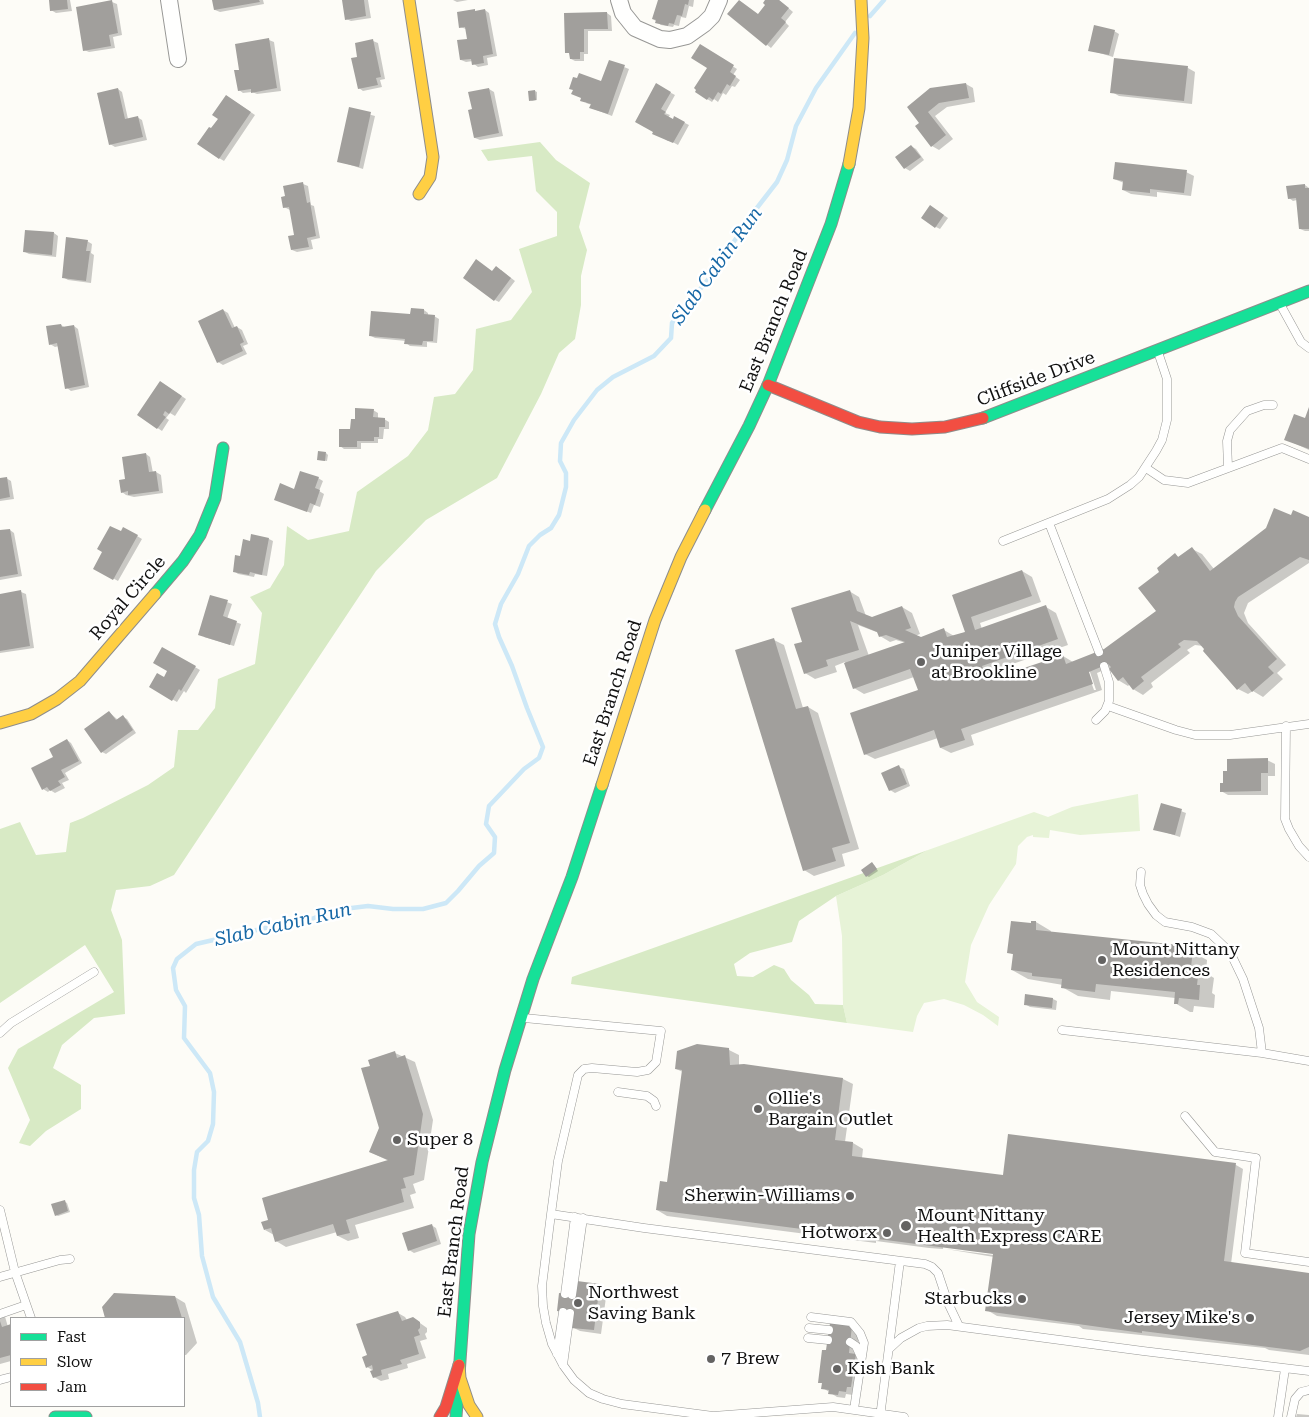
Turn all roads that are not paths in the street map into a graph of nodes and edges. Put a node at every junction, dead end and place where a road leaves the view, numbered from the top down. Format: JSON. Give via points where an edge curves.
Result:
{"nodes":[{"id":1,"x":168,"y":0,"type":"edge"},
{"id":2,"x":408,"y":0,"type":"edge"},
{"id":3,"x":619,"y":0,"type":"edge"},
{"id":4,"x":719,"y":0,"type":"edge"},
{"id":5,"x":861,"y":0,"type":"edge"},
{"id":6,"x":178,"y":59,"type":"dead end"},
{"id":7,"x":419,"y":194,"type":"dead end"},
{"id":8,"x":1309,"y":291,"type":"edge"},
{"id":9,"x":1279,"y":302,"type":"junction"},
{"id":10,"x":1309,"y":348,"type":"edge"},
{"id":11,"x":1157,"y":350,"type":"junction"},
{"id":12,"x":768,"y":385,"type":"junction"},
{"id":13,"x":1273,"y":405,"type":"dead end"},
{"id":14,"x":223,"y":448,"type":"dead end"},
{"id":15,"x":1309,"y":459,"type":"edge"},
{"id":16,"x":1228,"y":467,"type":"junction"},
{"id":17,"x":1146,"y":468,"type":"junction"},
{"id":18,"x":1049,"y":523,"type":"junction"},
{"id":19,"x":1003,"y":541,"type":"dead end"},
{"id":20,"x":1098,"y":652,"type":"dead end"},
{"id":21,"x":1104,"y":666,"type":"dead end"},
{"id":22,"x":1108,"y":706,"type":"junction"},
{"id":23,"x":1096,"y":720,"type":"dead end"},
{"id":24,"x":0,"y":724,"type":"edge"},
{"id":25,"x":1309,"y":724,"type":"edge"},
{"id":26,"x":1286,"y":726,"type":"junction"},
{"id":27,"x":1309,"y":857,"type":"edge"},
{"id":28,"x":1141,"y":872,"type":"dead end"},
{"id":29,"x":94,"y":972,"type":"dead end"},
{"id":30,"x":522,"y":1018,"type":"junction"},
{"id":31,"x":1062,"y":1030,"type":"dead end"},
{"id":32,"x":0,"y":1033,"type":"edge"},
{"id":33,"x":1262,"y":1053,"type":"junction"},
{"id":34,"x":1309,"y":1061,"type":"edge"},
{"id":35,"x":618,"y":1092,"type":"dead end"},
{"id":36,"x":656,"y":1106,"type":"dead end"},
{"id":37,"x":1185,"y":1116,"type":"dead end"},
{"id":38,"x":0,"y":1210,"type":"edge"},
{"id":39,"x":551,"y":1214,"type":"junction"},
{"id":40,"x":579,"y":1218,"type":"junction"},
{"id":41,"x":70,"y":1259,"type":"dead end"},
{"id":42,"x":900,"y":1261,"type":"junction"},
{"id":43,"x":1309,"y":1262,"type":"edge"},
{"id":44,"x":15,"y":1272,"type":"junction"},
{"id":45,"x":0,"y":1277,"type":"edge"},
{"id":46,"x":569,"y":1294,"type":"dead end"},
{"id":47,"x":26,"y":1305,"type":"junction"},
{"id":48,"x":0,"y":1314,"type":"edge"},
{"id":49,"x":31,"y":1317,"type":"edge"},
{"id":50,"x":811,"y":1317,"type":"dead end"},
{"id":51,"x":959,"y":1326,"type":"junction"},
{"id":52,"x":809,"y":1328,"type":"dead end"},
{"id":53,"x":829,"y":1330,"type":"dead end"},
{"id":54,"x":852,"y":1333,"type":"dead end"},
{"id":55,"x":808,"y":1338,"type":"dead end"},
{"id":56,"x":828,"y":1340,"type":"dead end"},
{"id":57,"x":850,"y":1342,"type":"dead end"},
{"id":58,"x":864,"y":1343,"type":"junction"},
{"id":59,"x":889,"y":1349,"type":"junction"},
{"id":60,"x":557,"y":1354,"type":"junction"},
{"id":61,"x":861,"y":1359,"type":"junction"},
{"id":62,"x":459,"y":1365,"type":"junction"},
{"id":63,"x":563,"y":1365,"type":"junction"},
{"id":64,"x":1285,"y":1368,"type":"junction"},
{"id":65,"x":1309,"y":1371,"type":"edge"},
{"id":66,"x":1309,"y":1390,"type":"edge"},
{"id":67,"x":854,"y":1409,"type":"junction"},
{"id":68,"x":880,"y":1415,"type":"edge"},
{"id":69,"x":55,"y":1417,"type":"edge"},
{"id":70,"x":86,"y":1417,"type":"edge"},
{"id":71,"x":440,"y":1417,"type":"edge"},
{"id":72,"x":456,"y":1417,"type":"edge"},
{"id":73,"x":477,"y":1417,"type":"edge"},
{"id":74,"x":904,"y":1417,"type":"edge"},
{"id":75,"x":1278,"y":1417,"type":"edge"},
{"id":76,"x":1291,"y":1417,"type":"edge"}],
"edges":[{"from":1,"to":6,"type":"street"},
{"from":2,"to":7,"type":"main road","via":[[433,157],[430,177]]},
{"from":3,"to":4,"type":"street","via":[[623,13],[635,28],[670,40],[687,36],[704,24],[712,16]]},
{"from":5,"to":12,"type":"main road","name":"East Branch Road","via":[[863,38],[859,108],[848,168],[802,303]]},
{"from":8,"to":9,"type":"main road","name":"Cliffside Drive"},
{"from":9,"to":10,"type":"lane","via":[[1301,342]]},
{"from":9,"to":11,"type":"main road","name":"Cliffside Drive"},
{"from":11,"to":12,"type":"main road","name":"Cliffside Drive","via":[[1002,412],[945,427],[912,429],[858,422]]},
{"from":11,"to":17,"type":"lane","via":[[1168,379],[1167,420],[1162,440]]},
{"from":12,"to":30,"type":"main road","name":"East Branch Road","via":[[750,426],[681,556],[655,620],[572,878],[533,979]]},
{"from":13,"to":16,"type":"lane","via":[[1247,411],[1230,430]]},
{"from":14,"to":24,"type":"main road","name":"Royal Circle","via":[[215,498],[200,535],[184,561],[80,681],[31,714]]},
{"from":15,"to":16,"type":"lane","via":[[1282,448]]},
{"from":16,"to":17,"type":"lane","via":[[1188,484],[1164,480]]},
{"from":17,"to":18,"type":"lane","via":[[1130,485],[1108,499]]},
{"from":18,"to":19,"type":"lane"},
{"from":18,"to":20,"type":"lane"},
{"from":21,"to":22,"type":"lane","via":[[1110,687]]},
{"from":22,"to":23,"type":"lane"},
{"from":22,"to":26,"type":"lane","via":[[1194,735],[1230,735]]},
{"from":25,"to":26,"type":"lane"},
{"from":26,"to":27,"type":"lane","via":[[1285,819],[1299,846]]},
{"from":28,"to":33,"type":"lane","via":[[1140,885],[1156,915],[1165,922],[1202,930],[1217,938],[1230,952],[1259,1028]]},
{"from":29,"to":32,"type":"lane"},
{"from":30,"to":39,"type":"lane","via":[[662,1031],[658,1056],[652,1068],[637,1072],[592,1068],[584,1069],[578,1075],[558,1161]]},
{"from":30,"to":62,"type":"main road","name":"East Branch Road","via":[[482,1162],[468,1244]]},
{"from":31,"to":33,"type":"lane"},
{"from":33,"to":34,"type":"lane"},
{"from":35,"to":36,"type":"lane","via":[[647,1096]]},
{"from":37,"to":43,"type":"lane","via":[[1215,1152],[1256,1158],[1245,1253]]},
{"from":38,"to":44,"type":"lane"},
{"from":39,"to":40,"type":"lane"},
{"from":39,"to":60,"type":"lane","via":[[542,1296],[548,1330]]},
{"from":40,"to":42,"type":"lane"},
{"from":40,"to":46,"type":"lane"},
{"from":41,"to":44,"type":"lane"},
{"from":42,"to":51,"type":"lane","via":[[925,1264],[935,1270]]},
{"from":42,"to":59,"type":"lane"},
{"from":44,"to":45,"type":"lane"},
{"from":44,"to":47,"type":"lane"},
{"from":47,"to":48,"type":"lane"},
{"from":47,"to":49,"type":"lane"},
{"from":50,"to":58,"type":"lane","via":[[851,1322]]},
{"from":51,"to":59,"type":"lane","via":[[927,1326],[910,1332]]},
{"from":51,"to":64,"type":"lane"},
{"from":52,"to":53,"type":"lane"},
{"from":54,"to":58,"type":"lane"},
{"from":55,"to":56,"type":"lane"},
{"from":57,"to":61,"type":"lane","via":[[856,1346]]},
{"from":58,"to":61,"type":"lane"},
{"from":59,"to":68,"type":"lane"},
{"from":60,"to":63,"type":"lane"},
{"from":60,"to":63,"type":"lane","via":[[566,1313]]},
{"from":61,"to":67,"type":"lane"},
{"from":62,"to":71,"type":"main road","via":[[446,1408]]},
{"from":62,"to":72,"type":"main road","name":"East Branch Road"},
{"from":62,"to":73,"type":"main road","via":[[467,1399]]},
{"from":63,"to":67,"type":"lane","via":[[589,1393],[622,1404],[713,1416]]},
{"from":64,"to":65,"type":"lane"},
{"from":64,"to":75,"type":"lane"},
{"from":66,"to":76,"type":"lane","via":[[1295,1398]]},
{"from":67,"to":68,"type":"lane"},
{"from":68,"to":74,"type":"lane"},
{"from":69,"to":70,"type":"main road"}]}
